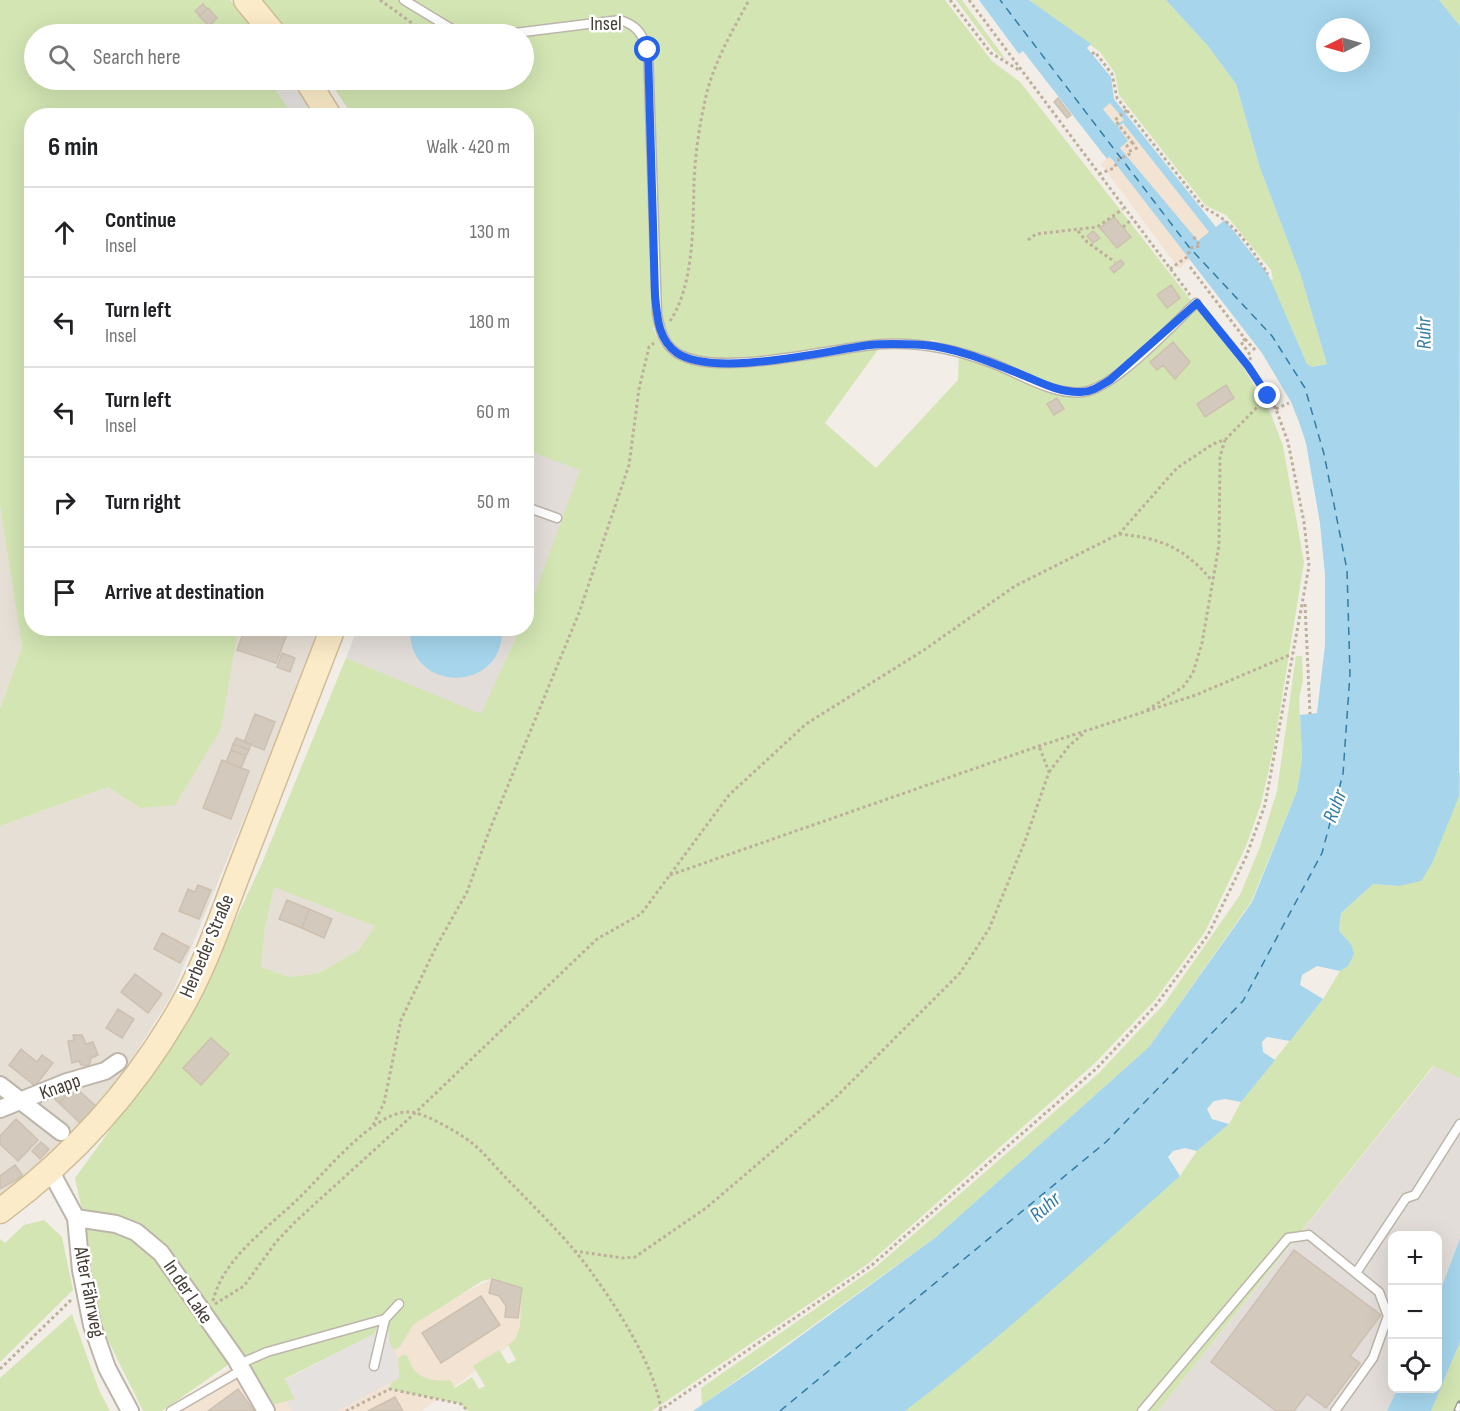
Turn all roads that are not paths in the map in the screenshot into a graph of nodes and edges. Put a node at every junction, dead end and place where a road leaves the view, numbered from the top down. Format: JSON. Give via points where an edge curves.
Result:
{"nodes":[{"id":1,"x":246,"y":0,"type":"edge"},
{"id":2,"x":404,"y":0,"type":"edge"},
{"id":3,"x":266,"y":24,"type":"edge"},
{"id":4,"x":444,"y":24,"type":"edge"},
{"id":5,"x":534,"y":31,"type":"edge"},
{"id":6,"x":313,"y":90,"type":"edge"},
{"id":7,"x":324,"y":108,"type":"edge"},
{"id":8,"x":1197,"y":303,"type":"road end"},
{"id":9,"x":534,"y":510,"type":"edge"},
{"id":10,"x":556,"y":518,"type":"dead end"},
{"id":11,"x":330,"y":636,"type":"edge"},
{"id":12,"x":118,"y":1062,"type":"dead end"},
{"id":13,"x":0,"y":1085,"type":"edge"},
{"id":14,"x":22,"y":1101,"type":"junction"},
{"id":15,"x":0,"y":1109,"type":"edge"},
{"id":16,"x":1460,"y":1124,"type":"edge"},
{"id":17,"x":61,"y":1132,"type":"dead end"},
{"id":18,"x":51,"y":1172,"type":"junction"},
{"id":19,"x":0,"y":1211,"type":"edge"},
{"id":20,"x":76,"y":1218,"type":"junction"},
{"id":21,"x":1356,"y":1273,"type":"junction"},
{"id":22,"x":399,"y":1304,"type":"dead end"},
{"id":23,"x":386,"y":1319,"type":"junction"},
{"id":24,"x":239,"y":1365,"type":"junction"},
{"id":25,"x":374,"y":1366,"type":"dead end"},
{"id":26,"x":130,"y":1411,"type":"edge"},
{"id":27,"x":171,"y":1411,"type":"edge"},
{"id":28,"x":266,"y":1411,"type":"edge"},
{"id":29,"x":1142,"y":1411,"type":"edge"},
{"id":30,"x":1335,"y":1411,"type":"edge"}],
"edges":[{"from":1,"to":3,"type":"main road"},
{"from":2,"to":4,"type":"lane"},
{"from":5,"to":8,"type":"lane","name":"Insel","via":[[620,20],[631,23],[644,39],[648,50],[655,295],[660,331],[676,352],[692,360],[805,356],[882,344],[929,346],[988,362],[1056,389],[1083,392],[1110,380]]},
{"from":6,"to":7,"type":"main road"},
{"from":9,"to":10,"type":"lane"},
{"from":11,"to":18,"type":"main road","name":"Herbeder Straße","via":[[221,916],[179,1012],[125,1093]]},
{"from":12,"to":14,"type":"street","name":"Knapp","via":[[105,1071]]},
{"from":13,"to":14,"type":"street"},
{"from":14,"to":15,"type":"street","name":"Knapp"},
{"from":14,"to":17,"type":"street"},
{"from":16,"to":21,"type":"lane","via":[[1415,1195],[1406,1198]]},
{"from":18,"to":19,"type":"main road","name":"Herbeder Straße"},
{"from":18,"to":20,"type":"street","name":"Alter Fährweg"},
{"from":20,"to":24,"type":"street","name":"In der Lake","via":[[116,1224],[136,1232],[161,1253]]},
{"from":20,"to":26,"type":"street","name":"Alter Fährweg","via":[[92,1325],[107,1368]]},
{"from":21,"to":29,"type":"lane","via":[[1309,1235],[1288,1238]]},
{"from":21,"to":30,"type":"lane","via":[[1379,1292],[1388,1316],[1373,1358]]},
{"from":22,"to":23,"type":"lane"},
{"from":23,"to":24,"type":"lane"},
{"from":23,"to":25,"type":"lane"},
{"from":24,"to":27,"type":"lane"},
{"from":24,"to":28,"type":"street","name":"In der Lake"}]}
